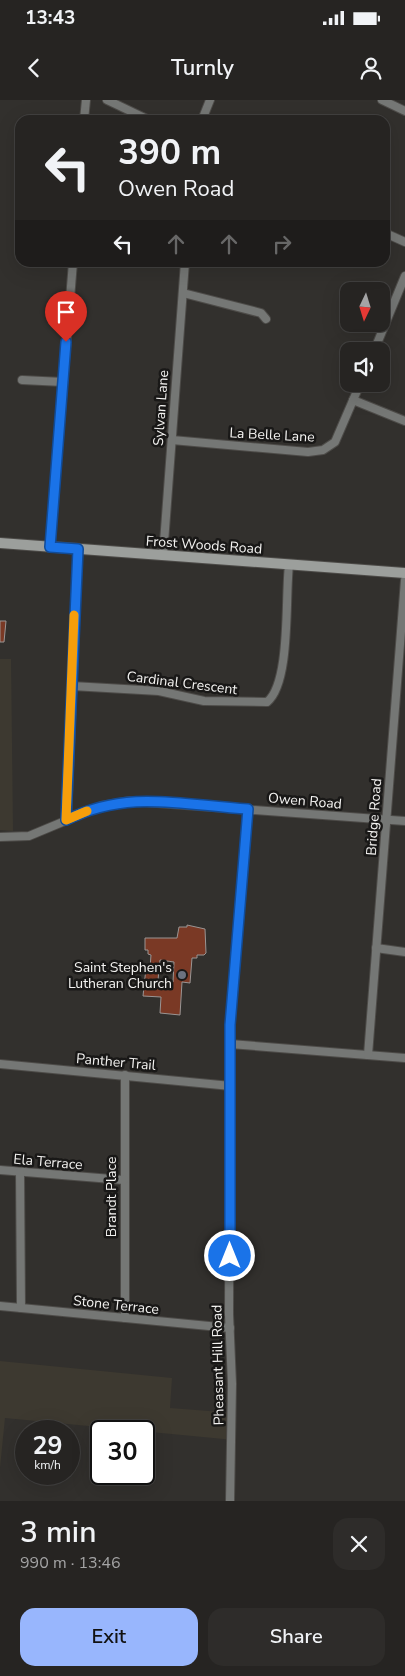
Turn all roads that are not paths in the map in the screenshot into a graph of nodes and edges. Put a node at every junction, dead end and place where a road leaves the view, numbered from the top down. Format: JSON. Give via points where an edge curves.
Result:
{"nodes":[{"id":1,"x":86,"y":100,"type":"edge"},
{"id":2,"x":107,"y":100,"type":"edge"},
{"id":3,"x":210,"y":100,"type":"edge"},
{"id":4,"x":382,"y":100,"type":"edge"},
{"id":5,"x":405,"y":112,"type":"edge"},
{"id":6,"x":84,"y":115,"type":"edge"},
{"id":7,"x":138,"y":115,"type":"edge"},
{"id":8,"x":204,"y":115,"type":"edge"},
{"id":9,"x":390,"y":235,"type":"edge"},
{"id":10,"x":405,"y":242,"type":"edge"},
{"id":11,"x":73,"y":267,"type":"edge"},
{"id":12,"x":186,"y":267,"type":"edge"},
{"id":13,"x":405,"y":276,"type":"edge"},
{"id":14,"x":183,"y":293,"type":"junction"},
{"id":15,"x":266,"y":319,"type":"dead end"},
{"id":16,"x":378,"y":342,"type":"edge"},
{"id":17,"x":22,"y":380,"type":"dead end"},
{"id":18,"x":64,"y":382,"type":"junction"},
{"id":19,"x":356,"y":392,"type":"edge"},
{"id":20,"x":353,"y":400,"type":"junction"},
{"id":21,"x":405,"y":421,"type":"edge"},
{"id":22,"x":172,"y":440,"type":"junction"},
{"id":23,"x":0,"y":543,"type":"edge"},
{"id":24,"x":50,"y":547,"type":"junction"},
{"id":25,"x":78,"y":549,"type":"junction"},
{"id":26,"x":163,"y":556,"type":"junction"},
{"id":27,"x":289,"y":565,"type":"junction"},
{"id":28,"x":405,"y":573,"type":"edge"},
{"id":29,"x":405,"y":580,"type":"edge"},
{"id":30,"x":404,"y":621,"type":"edge"},
{"id":31,"x":72,"y":686,"type":"junction"},
{"id":32,"x":248,"y":809,"type":"junction"},
{"id":33,"x":66,"y":820,"type":"junction"},
{"id":34,"x":387,"y":820,"type":"junction"},
{"id":35,"x":405,"y":822,"type":"edge"},
{"id":36,"x":0,"y":837,"type":"edge"},
{"id":37,"x":376,"y":948,"type":"junction"},
{"id":38,"x":405,"y":952,"type":"edge"},
{"id":39,"x":230,"y":1044,"type":"junction"},
{"id":40,"x":368,"y":1055,"type":"junction"},
{"id":41,"x":405,"y":1058,"type":"edge"},
{"id":42,"x":0,"y":1064,"type":"edge"},
{"id":43,"x":125,"y":1075,"type":"junction"},
{"id":44,"x":231,"y":1086,"type":"junction"},
{"id":45,"x":0,"y":1170,"type":"edge"},
{"id":46,"x":20,"y":1172,"type":"junction"},
{"id":47,"x":124,"y":1180,"type":"junction"},
{"id":48,"x":0,"y":1306,"type":"edge"},
{"id":49,"x":21,"y":1308,"type":"junction"},
{"id":50,"x":125,"y":1318,"type":"junction"},
{"id":51,"x":230,"y":1328,"type":"junction"},
{"id":52,"x":230,"y":1501,"type":"edge"}],
"edges":[{"from":1,"to":6,"type":"street"},
{"from":2,"to":7,"type":"street"},
{"from":3,"to":8,"type":"street"},
{"from":4,"to":5,"type":"street"},
{"from":9,"to":10,"type":"street"},
{"from":11,"to":18,"type":"street"},
{"from":12,"to":14,"type":"street","name":"Sylvan Lane"},
{"from":13,"to":16,"type":"street"},
{"from":14,"to":15,"type":"street","via":[[261,313]]},
{"from":14,"to":22,"type":"street","name":"Sylvan Lane"},
{"from":17,"to":18,"type":"street"},
{"from":18,"to":24,"type":"street"},
{"from":19,"to":20,"type":"street","name":"La Belle Lane"},
{"from":20,"to":21,"type":"street"},
{"from":20,"to":22,"type":"street","name":"La Belle Lane","via":[[335,442],[323,450],[308,452]]},
{"from":22,"to":26,"type":"street","name":"Sylvan Lane"},
{"from":23,"to":24,"type":"street","name":"Frost Woods Road"},
{"from":24,"to":25,"type":"street","name":"Frost Woods Road"},
{"from":25,"to":26,"type":"street","name":"Frost Woods Road"},
{"from":25,"to":31,"type":"street"},
{"from":26,"to":27,"type":"street","name":"Frost Woods Road"},
{"from":27,"to":28,"type":"street","name":"Frost Woods Road"},
{"from":27,"to":31,"type":"street","name":"Cardinal Crescent","via":[[281,678],[274,696],[267,702],[210,701],[159,691]]},
{"from":29,"to":30,"type":"street","name":"Bridge Road"},
{"from":30,"to":34,"type":"street","name":"Bridge Road"},
{"from":31,"to":33,"type":"street"},
{"from":32,"to":33,"type":"street","name":"Owen Road","via":[[130,801],[101,806]]},
{"from":32,"to":34,"type":"street","name":"Owen Road"},
{"from":32,"to":39,"type":"street","name":"Pheasant Hill Road"},
{"from":33,"to":36,"type":"street","name":"Owen Road","via":[[29,836]]},
{"from":34,"to":35,"type":"street","name":"Owen Road"},
{"from":34,"to":37,"type":"street","name":"Bridge Road"},
{"from":37,"to":38,"type":"street"},
{"from":37,"to":40,"type":"street","name":"Bridge Road"},
{"from":39,"to":40,"type":"street"},
{"from":39,"to":44,"type":"street","name":"Pheasant Hill Road"},
{"from":40,"to":41,"type":"street"},
{"from":42,"to":43,"type":"street","name":"Panther Trail"},
{"from":43,"to":44,"type":"street","name":"Panther Trail"},
{"from":43,"to":47,"type":"street","name":"Brandt Place"},
{"from":44,"to":51,"type":"street","name":"Pheasant Hill Road"},
{"from":45,"to":46,"type":"street","name":"Ela Terrace"},
{"from":46,"to":47,"type":"street","name":"Ela Terrace"},
{"from":46,"to":49,"type":"street"},
{"from":47,"to":50,"type":"street","name":"Brandt Place"},
{"from":48,"to":49,"type":"street","name":"Stone Terrace"},
{"from":49,"to":50,"type":"street","name":"Stone Terrace"},
{"from":50,"to":51,"type":"street","name":"Stone Terrace"},
{"from":51,"to":52,"type":"street","name":"Pheasant Hill Road"}]}
